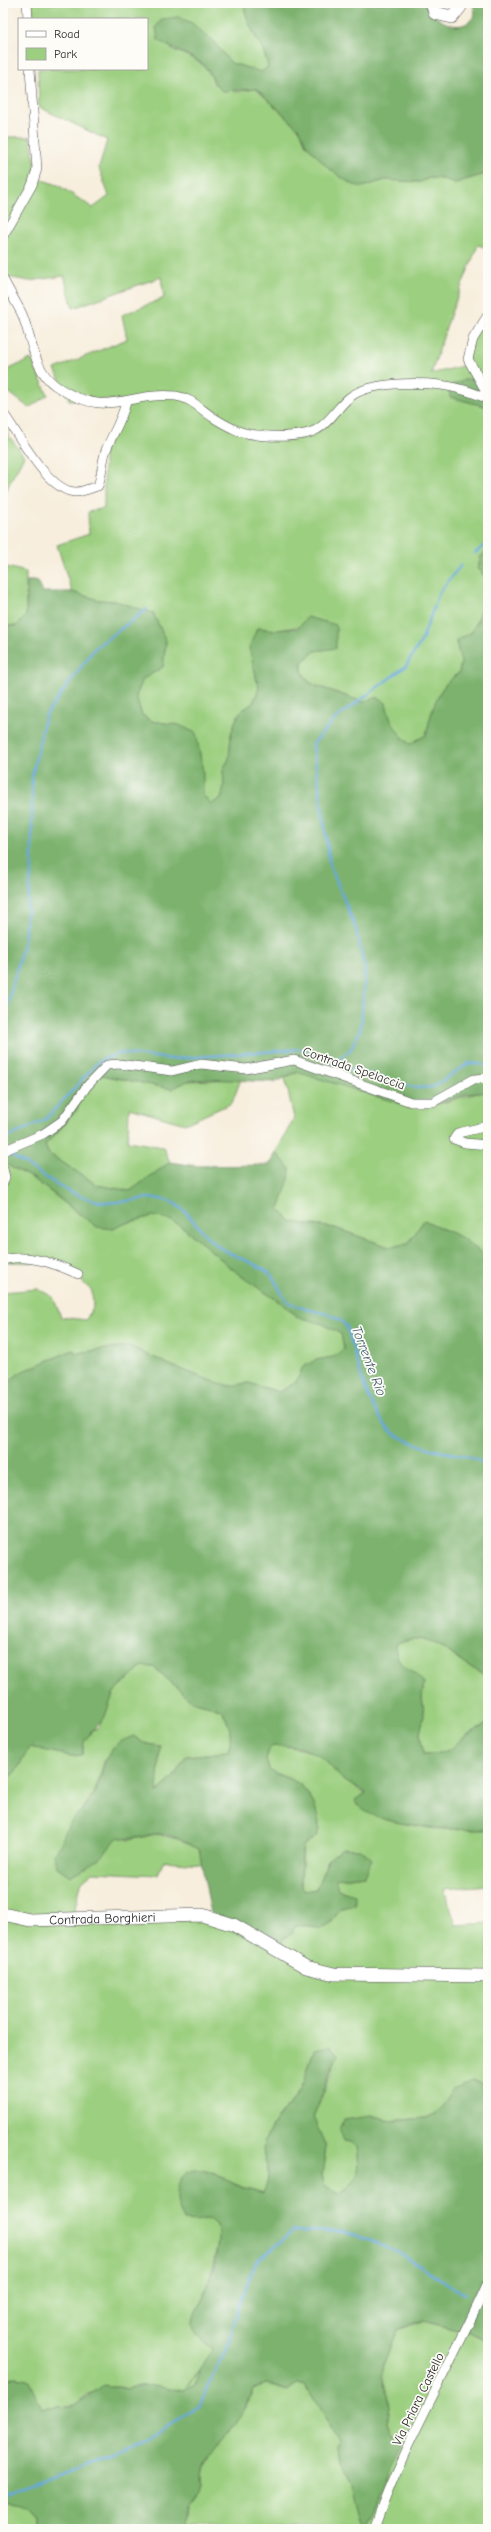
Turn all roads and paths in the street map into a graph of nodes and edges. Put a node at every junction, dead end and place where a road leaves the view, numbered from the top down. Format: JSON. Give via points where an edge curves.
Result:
{"nodes":[{"id":1,"x":27,"y":3,"type":"edge"},
{"id":2,"x":432,"y":3,"type":"edge"},
{"id":3,"x":459,"y":5,"type":"edge"},
{"id":4,"x":28,"y":18,"type":"edge"},
{"id":5,"x":30,"y":70,"type":"edge"},
{"id":6,"x":3,"y":236,"type":"edge"},
{"id":7,"x":3,"y":279,"type":"edge"},
{"id":8,"x":488,"y":315,"type":"edge"},
{"id":9,"x":488,"y":395,"type":"edge"},
{"id":10,"x":488,"y":399,"type":"edge"},
{"id":11,"x":126,"y":402,"type":"junction"},
{"id":12,"x":3,"y":413,"type":"edge"},
{"id":13,"x":488,"y":1078,"type":"edge"},
{"id":14,"x":488,"y":1126,"type":"edge"},
{"id":15,"x":488,"y":1145,"type":"edge"},
{"id":16,"x":6,"y":1150,"type":"edge"},
{"id":17,"x":3,"y":1169,"type":"edge"},
{"id":18,"x":3,"y":1183,"type":"edge"},
{"id":19,"x":3,"y":1260,"type":"edge"},
{"id":20,"x":78,"y":1274,"type":"dead end"},
{"id":21,"x":3,"y":1914,"type":"edge"},
{"id":22,"x":488,"y":1976,"type":"edge"},
{"id":23,"x":488,"y":2282,"type":"edge"},
{"id":24,"x":374,"y":2529,"type":"edge"}],
"edges":[{"from":1,"to":4,"type":"street"},
{"from":2,"to":3,"type":"street","via":[[435,13],[452,17]]},
{"from":5,"to":6,"type":"street","via":[[37,169],[32,185]]},
{"from":7,"to":11,"type":"street","via":[[22,314],[36,359],[55,385],[89,402],[105,405]]},
{"from":8,"to":9,"type":"street","via":[[473,339],[468,358]]},
{"from":10,"to":11,"type":"street","via":[[459,388],[438,385],[383,385],[368,388],[351,396],[316,430],[283,437],[241,432],[214,418],[191,400],[177,396]]},
{"from":11,"to":12,"type":"street","via":[[122,418],[105,452],[103,472],[98,486],[77,492],[57,486],[46,475]]},
{"from":13,"to":16,"type":"street","name":"Contrada Spelaccia","via":[[474,1079],[433,1102],[411,1102],[294,1060],[246,1069],[201,1064],[172,1071],[119,1064],[107,1065],[87,1086],[62,1121],[43,1134]]},
{"from":14,"to":15,"type":"street","via":[[458,1133],[454,1139],[465,1143]]},
{"from":17,"to":18,"type":"street"},
{"from":19,"to":20,"type":"street","via":[[26,1259],[53,1263]]},
{"from":21,"to":22,"type":"street","name":"Contrada Borghieri","via":[[30,1920],[202,1915],[234,1925],[306,1966],[334,1974]]},
{"from":23,"to":24,"type":"street","name":"Via Priara Castello","via":[[466,2333],[419,2421]]}]}
